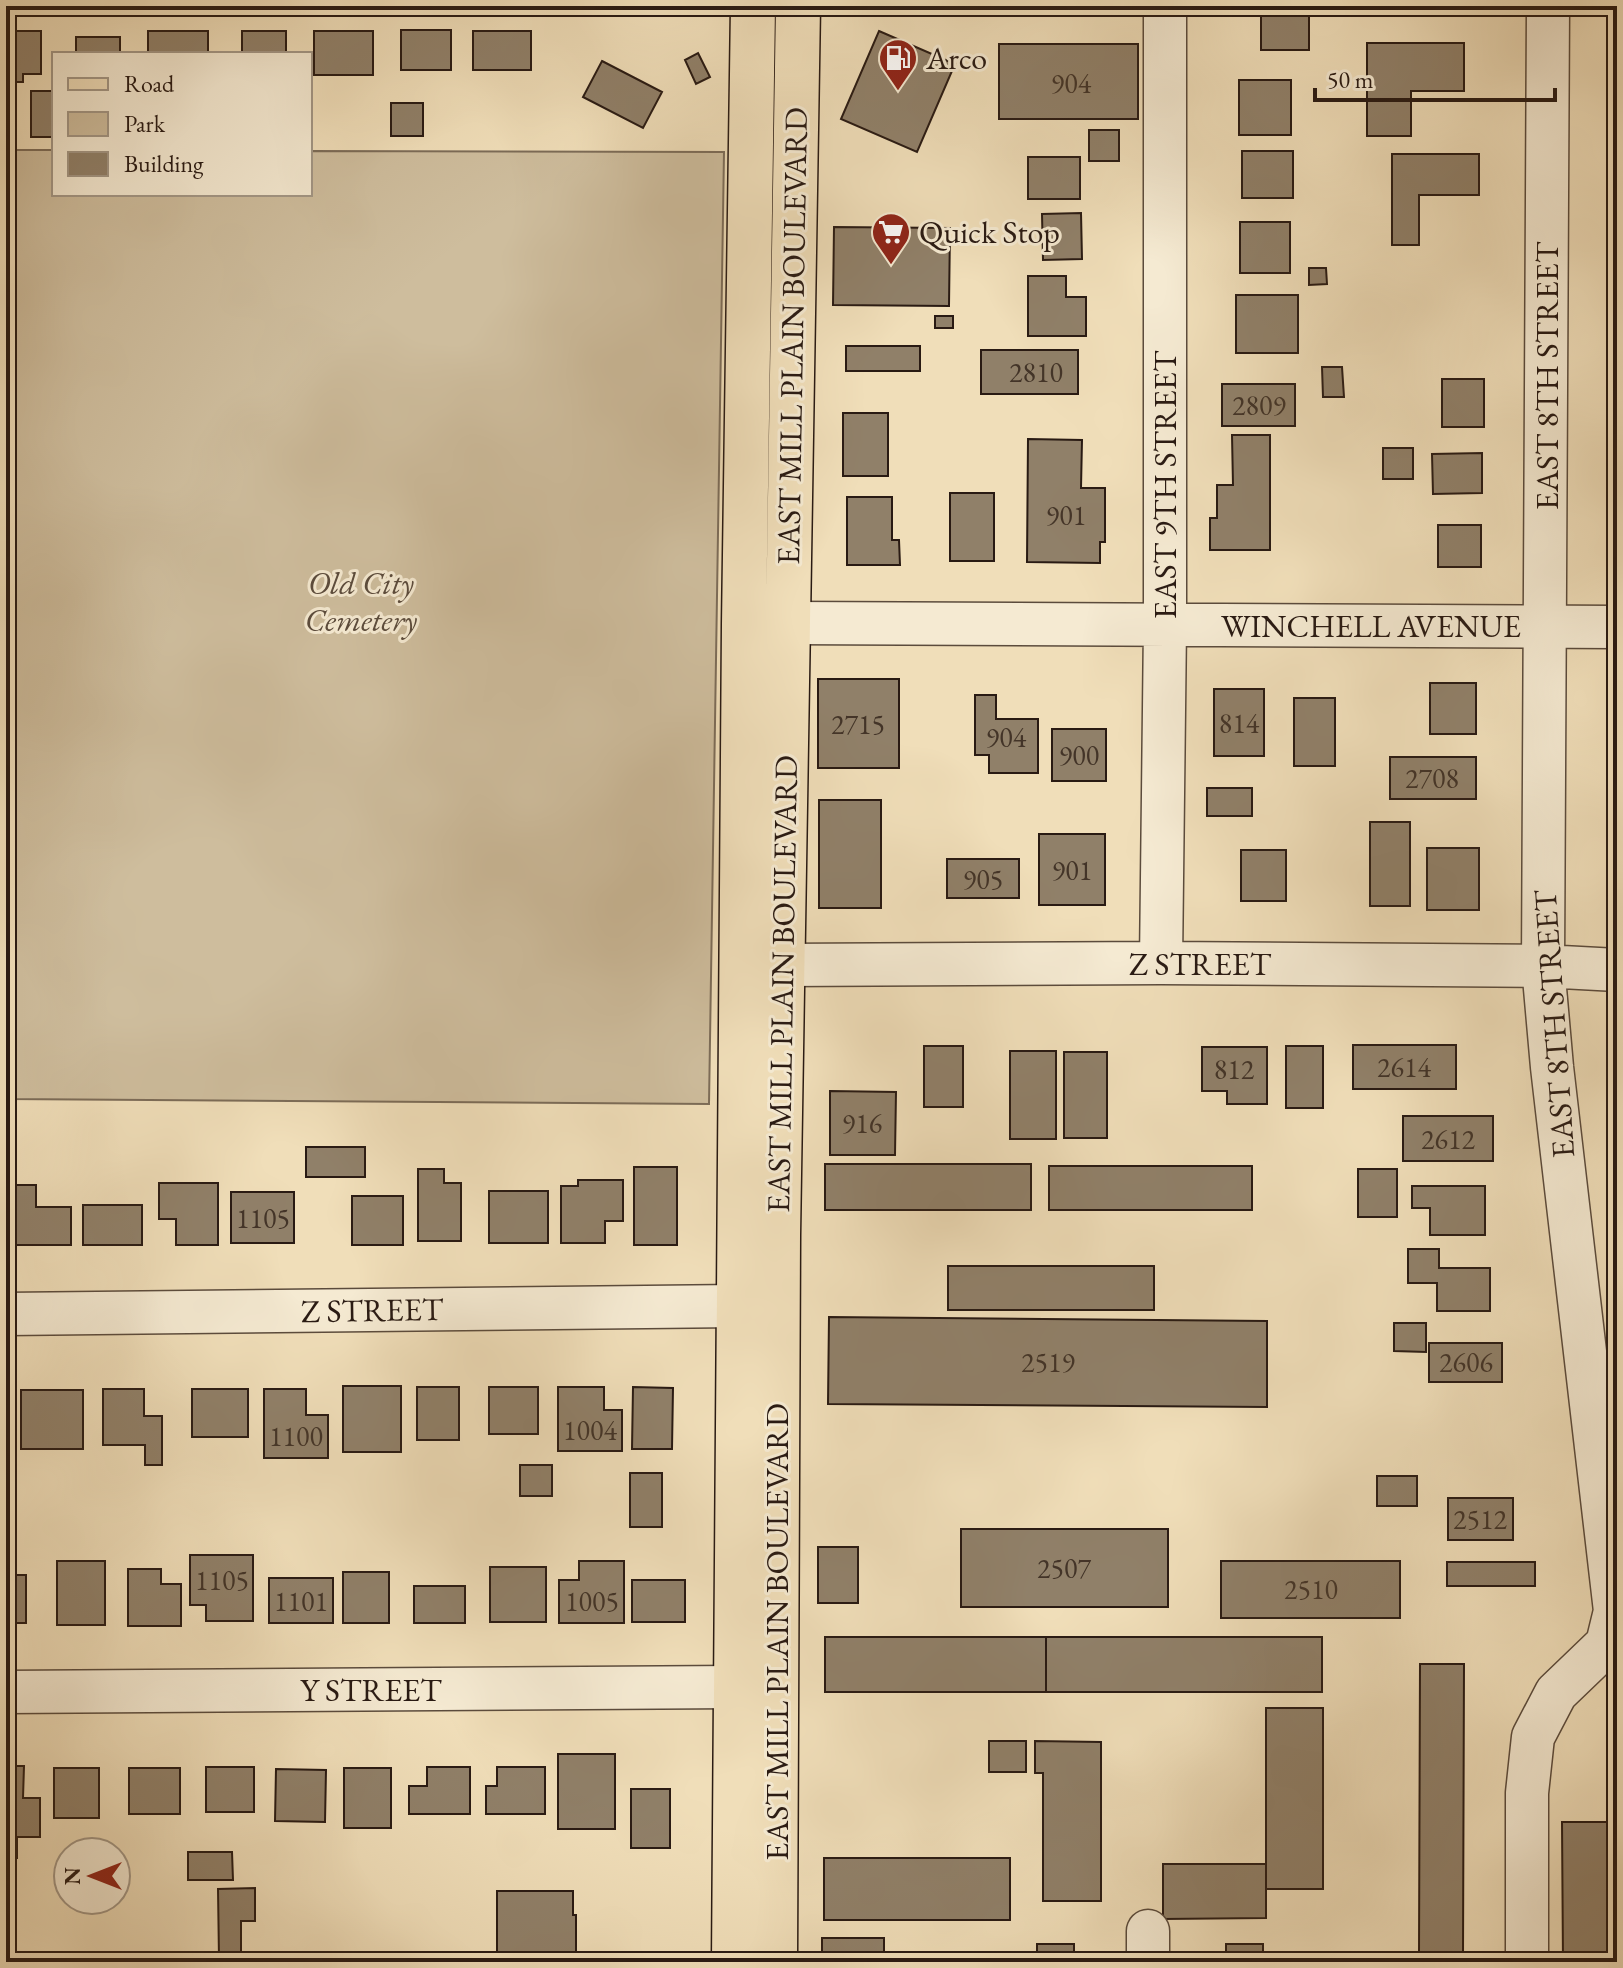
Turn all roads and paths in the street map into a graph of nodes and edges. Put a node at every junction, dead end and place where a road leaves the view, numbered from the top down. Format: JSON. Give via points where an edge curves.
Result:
{"nodes":[{"id":1,"x":753,"y":6,"type":"edge"},
{"id":2,"x":798,"y":6,"type":"edge"},
{"id":3,"x":1165,"y":6,"type":"edge"},
{"id":4,"x":1548,"y":6,"type":"edge"},
{"id":5,"x":789,"y":623,"type":"junction"},
{"id":6,"x":1165,"y":625,"type":"junction"},
{"id":7,"x":1546,"y":627,"type":"junction"},
{"id":8,"x":1617,"y":627,"type":"edge"},
{"id":9,"x":1161,"y":963,"type":"junction"},
{"id":10,"x":782,"y":965,"type":"junction"},
{"id":11,"x":1543,"y":966,"type":"junction"},
{"id":12,"x":1617,"y":970,"type":"edge"},
{"id":13,"x":738,"y":1306,"type":"junction"},
{"id":14,"x":6,"y":1314,"type":"edge"},
{"id":15,"x":736,"y":1687,"type":"junction"},
{"id":16,"x":6,"y":1692,"type":"edge"},
{"id":17,"x":734,"y":1962,"type":"edge"},
{"id":18,"x":775,"y":1962,"type":"edge"},
{"id":19,"x":1527,"y":1962,"type":"edge"}],
"edges":[{"from":1,"to":13,"type":"main road","name":"EAST MILL PLAIN BOULEVARD"},
{"from":2,"to":5,"type":"main road","name":"EAST MILL PLAIN BOULEVARD"},
{"from":3,"to":6,"type":"street","name":"EAST 9TH STREET"},
{"from":4,"to":7,"type":"street","name":"EAST 8TH STREET"},
{"from":5,"to":6,"type":"street","name":"WINCHELL AVENUE"},
{"from":5,"to":10,"type":"main road","name":"EAST MILL PLAIN BOULEVARD"},
{"from":6,"to":7,"type":"street","name":"WINCHELL AVENUE"},
{"from":6,"to":9,"type":"street","name":"EAST 9TH STREET"},
{"from":7,"to":8,"type":"street","name":"WINCHELL AVENUE"},
{"from":7,"to":11,"type":"street","name":"EAST 8TH STREET"},
{"from":9,"to":10,"type":"street","name":"Z STREET"},
{"from":9,"to":11,"type":"street","name":"Z STREET"},
{"from":10,"to":18,"type":"main road","name":"EAST MILL PLAIN BOULEVARD"},
{"from":11,"to":12,"type":"street","name":"Z STREET"},
{"from":11,"to":19,"type":"street","name":"EAST 8TH STREET","via":[[1615,1611],[1607,1644],[1556,1693],[1533,1737],[1527,1793]]},
{"from":13,"to":14,"type":"street","name":"Z STREET"},
{"from":13,"to":15,"type":"main road","name":"EAST MILL PLAIN BOULEVARD"},
{"from":15,"to":16,"type":"street","name":"Y STREET"},
{"from":15,"to":17,"type":"main road","name":"EAST MILL PLAIN BOULEVARD"}]}
